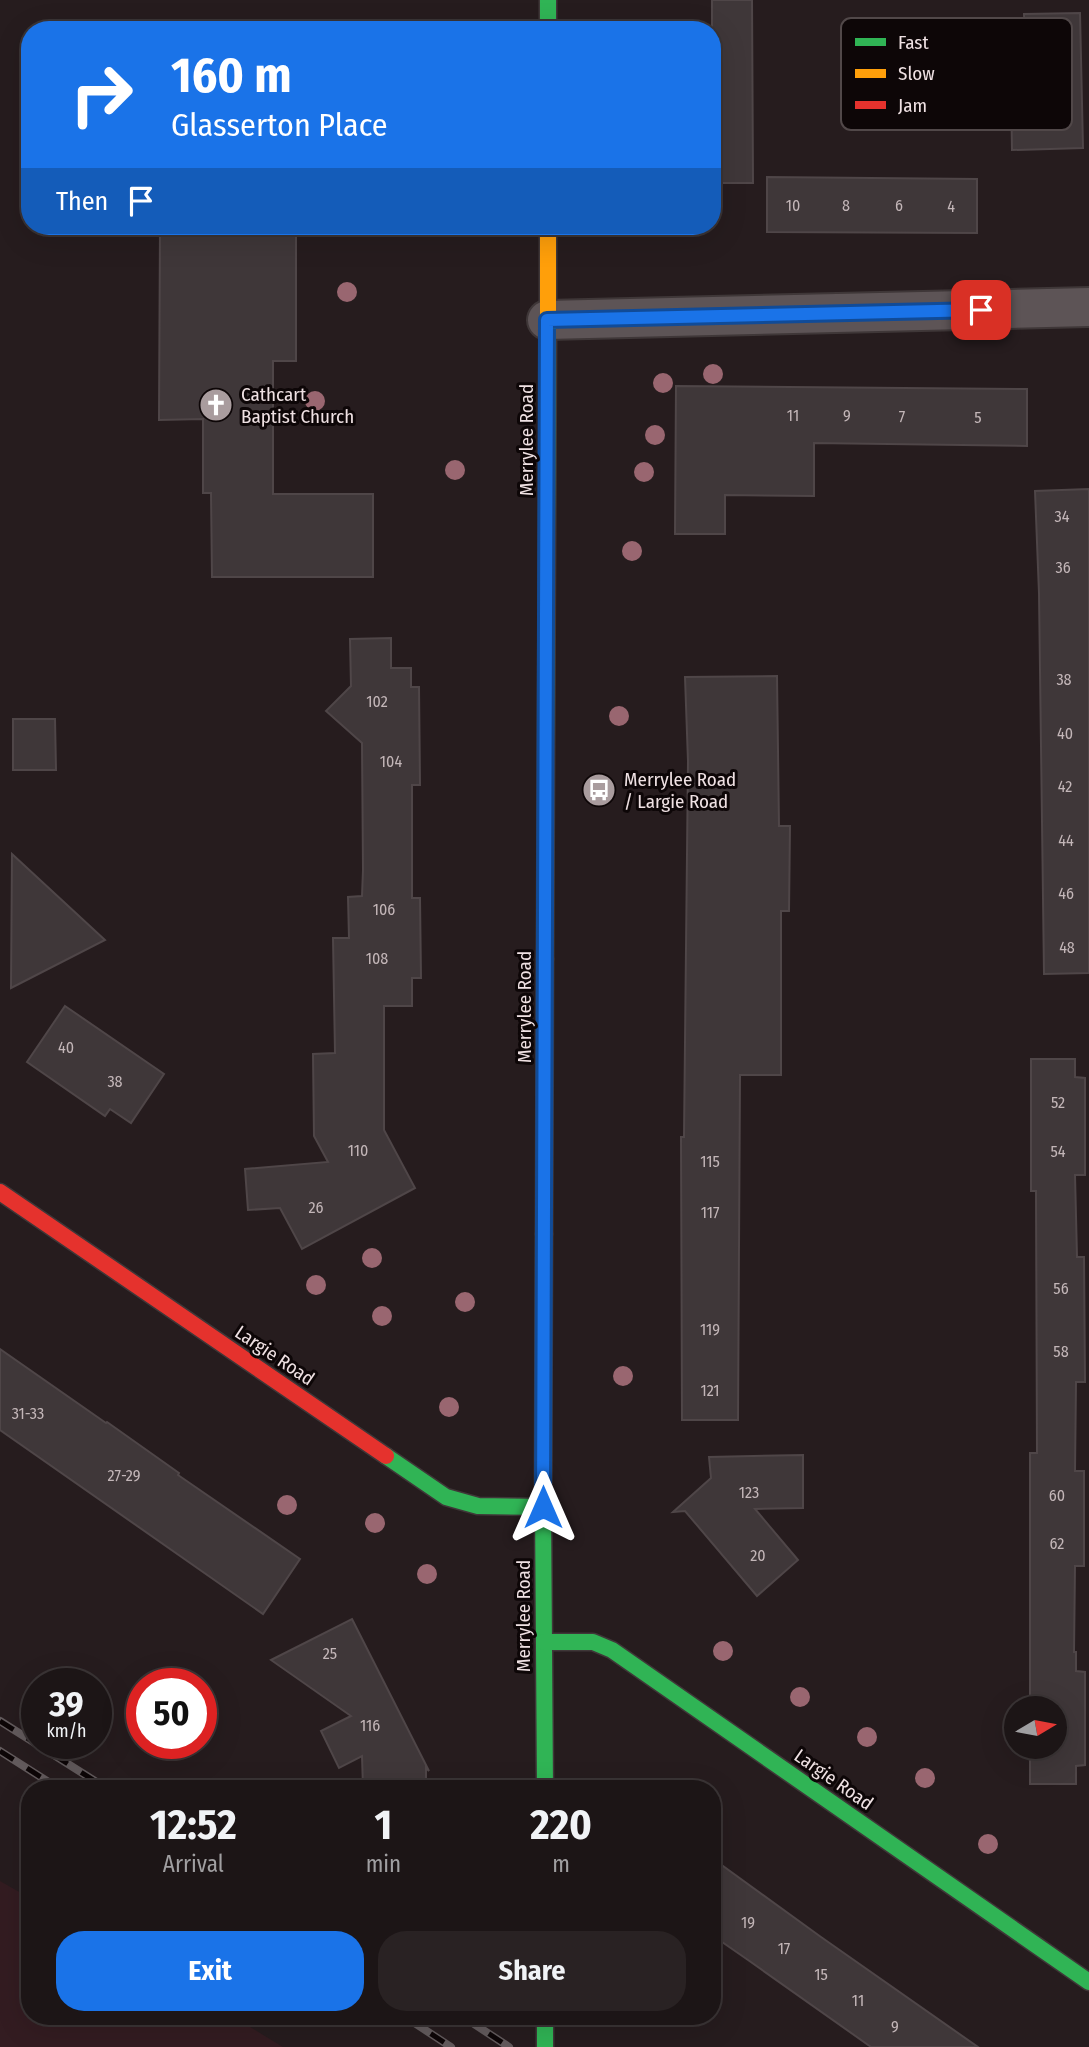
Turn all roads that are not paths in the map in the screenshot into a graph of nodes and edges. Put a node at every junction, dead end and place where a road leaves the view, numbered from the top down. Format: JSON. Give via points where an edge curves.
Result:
{"nodes":[{"id":1,"x":548,"y":0,"type":"edge"},
{"id":2,"x":548,"y":21,"type":"edge"},
{"id":3,"x":548,"y":235,"type":"edge"},
{"id":4,"x":1089,"y":307,"type":"edge"},
{"id":5,"x":547,"y":320,"type":"junction"},
{"id":6,"x":0,"y":1192,"type":"edge"},
{"id":7,"x":543,"y":1507,"type":"junction"},
{"id":8,"x":544,"y":1643,"type":"junction"},
{"id":9,"x":545,"y":1780,"type":"edge"},
{"id":10,"x":1089,"y":1982,"type":"edge"},
{"id":11,"x":545,"y":2025,"type":"edge"},
{"id":12,"x":545,"y":2047,"type":"edge"}],
"edges":[{"from":1,"to":2,"type":"main road"},
{"from":3,"to":5,"type":"main road","name":"Merrylee Road"},
{"from":4,"to":5,"type":"street"},
{"from":5,"to":7,"type":"main road","name":"Merrylee Road"},
{"from":6,"to":7,"type":"main road","name":"Largie Road","via":[[446,1497],[478,1506]]},
{"from":7,"to":8,"type":"main road","name":"Merrylee Road"},
{"from":8,"to":9,"type":"main road","name":"Merrylee Road"},
{"from":8,"to":10,"type":"main road","name":"Largie Road","via":[[593,1642],[612,1650]]},
{"from":11,"to":12,"type":"main road"}]}
